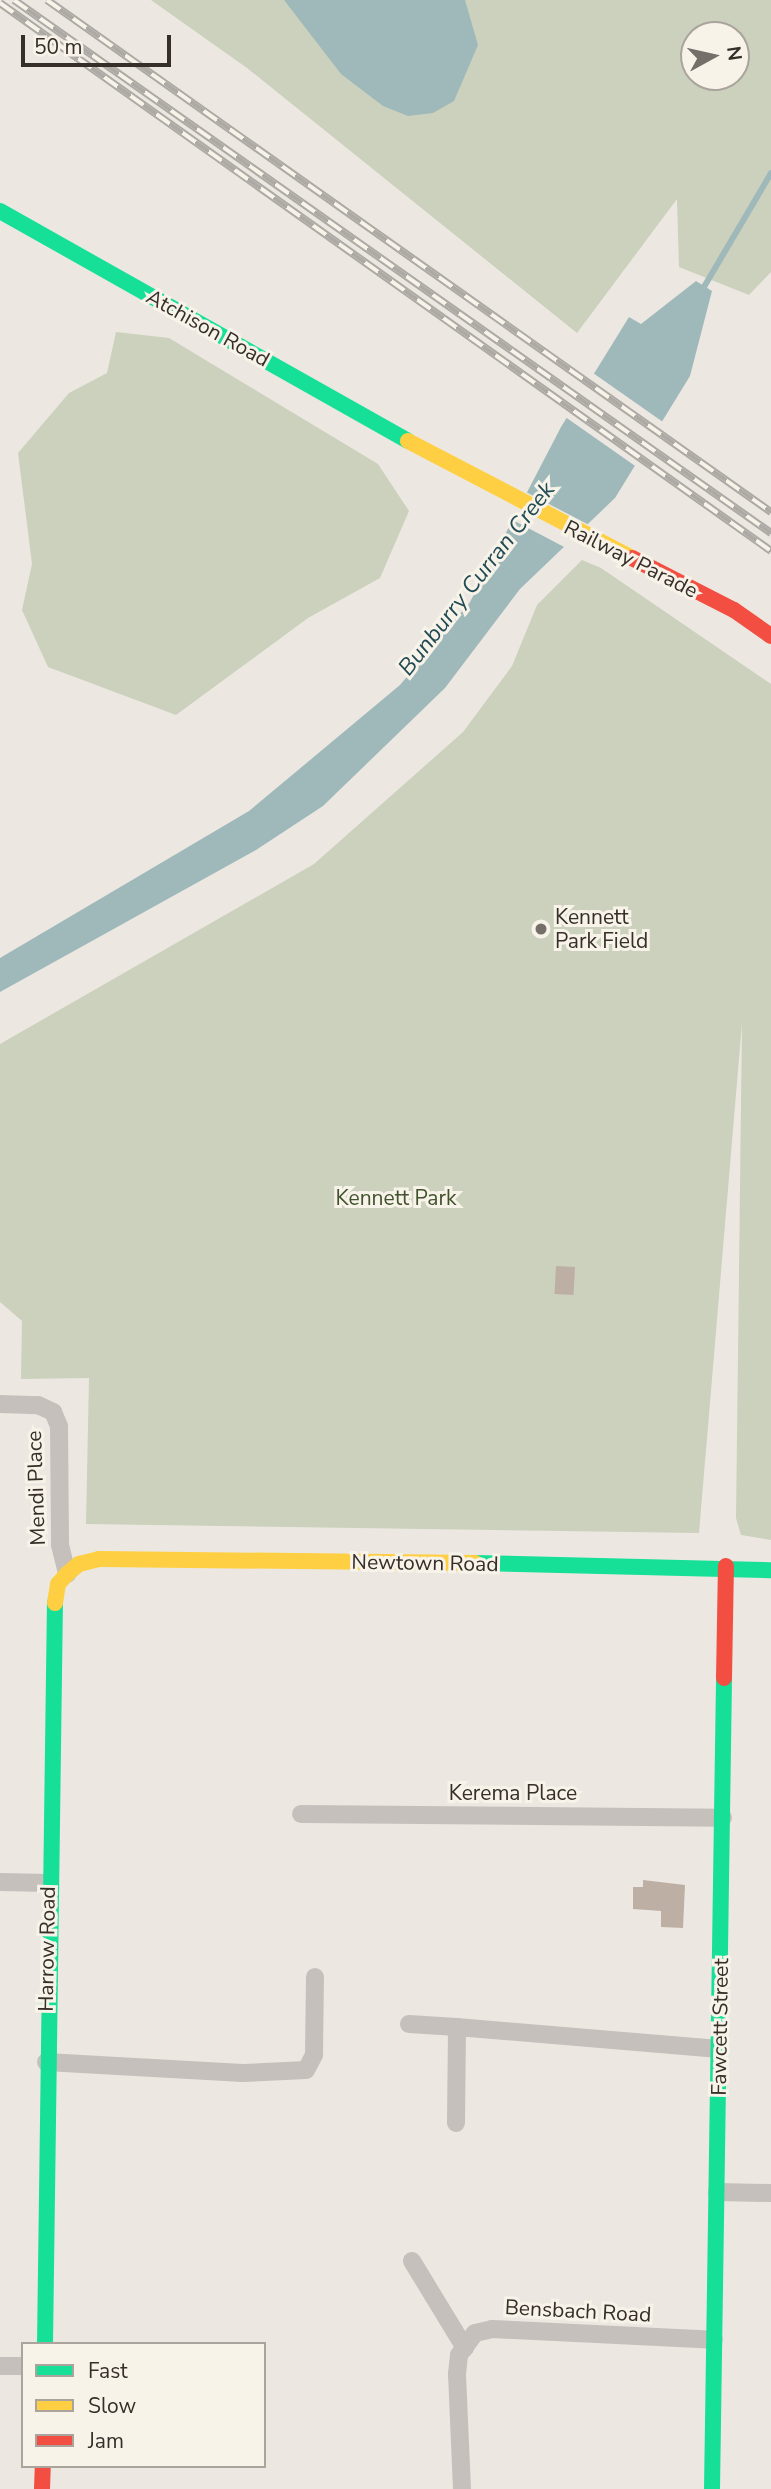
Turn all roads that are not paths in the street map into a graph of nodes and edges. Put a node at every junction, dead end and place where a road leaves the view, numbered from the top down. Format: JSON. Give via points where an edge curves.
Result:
{"nodes":[{"id":1,"x":0,"y":211,"type":"edge"},
{"id":2,"x":416,"y":445,"type":"joint"},
{"id":3,"x":771,"y":635,"type":"edge"},
{"id":4,"x":0,"y":1404,"type":"edge"},
{"id":5,"x":726,"y":1566,"type":"junction"},
{"id":6,"x":73,"y":1569,"type":"junction"},
{"id":7,"x":771,"y":1570,"type":"edge"},
{"id":8,"x":302,"y":1814,"type":"dead end"},
{"id":9,"x":723,"y":1818,"type":"junction"},
{"id":10,"x":0,"y":1882,"type":"edge"},
{"id":11,"x":48,"y":1882,"type":"junction"},
{"id":12,"x":315,"y":1977,"type":"dead end"},
{"id":13,"x":409,"y":2024,"type":"dead end"},
{"id":14,"x":457,"y":2027,"type":"junction"},
{"id":15,"x":719,"y":2049,"type":"junction"},
{"id":16,"x":46,"y":2062,"type":"junction"},
{"id":17,"x":456,"y":2123,"type":"dead end"},
{"id":18,"x":717,"y":2192,"type":"junction"},
{"id":19,"x":771,"y":2193,"type":"edge"},
{"id":20,"x":412,"y":2261,"type":"dead end"},
{"id":21,"x":714,"y":2340,"type":"junction"},
{"id":22,"x":45,"y":2342,"type":"edge"},
{"id":23,"x":465,"y":2348,"type":"junction"},
{"id":24,"x":0,"y":2366,"type":"edge"},
{"id":25,"x":21,"y":2366,"type":"edge"},
{"id":26,"x":43,"y":2468,"type":"edge"},
{"id":27,"x":42,"y":2489,"type":"edge"},
{"id":28,"x":461,"y":2489,"type":"edge"},
{"id":29,"x":712,"y":2489,"type":"edge"}],
"edges":[{"from":1,"to":2,"type":"street","name":"Atchison Road"},
{"from":2,"to":3,"type":"street","name":"Railway Parade","via":[[733,610]]},
{"from":4,"to":6,"type":"street","name":"Mendi Place","via":[[38,1405],[53,1412],[59,1426],[60,1545]]},
{"from":5,"to":6,"type":"street","name":"Newtown Road","via":[[99,1559]]},
{"from":5,"to":7,"type":"street","name":"Newtown Road"},
{"from":5,"to":9,"type":"street","name":"Fawcett Street"},
{"from":6,"to":11,"type":"street","name":"Harrow Road","via":[[58,1584],[55,1603]]},
{"from":8,"to":9,"type":"street","name":"Kerema Place"},
{"from":9,"to":15,"type":"street","name":"Fawcett Street"},
{"from":10,"to":11,"type":"street"},
{"from":11,"to":16,"type":"street","name":"Harrow Road"},
{"from":12,"to":16,"type":"street","via":[[314,2055],[306,2070],[243,2073]]},
{"from":13,"to":14,"type":"street"},
{"from":14,"to":15,"type":"street"},
{"from":14,"to":17,"type":"street"},
{"from":15,"to":18,"type":"street","name":"Fawcett Street"},
{"from":16,"to":22,"type":"street","name":"Harrow Road"},
{"from":18,"to":19,"type":"street"},
{"from":18,"to":21,"type":"street","name":"Fawcett Street"},
{"from":20,"to":23,"type":"street"},
{"from":21,"to":23,"type":"street","name":"Bensbach Road","via":[[492,2329],[475,2333]]},
{"from":21,"to":29,"type":"street","name":"Fawcett Street"},
{"from":23,"to":28,"type":"street","via":[[457,2374]]},
{"from":24,"to":25,"type":"street"},
{"from":26,"to":27,"type":"street"}]}
